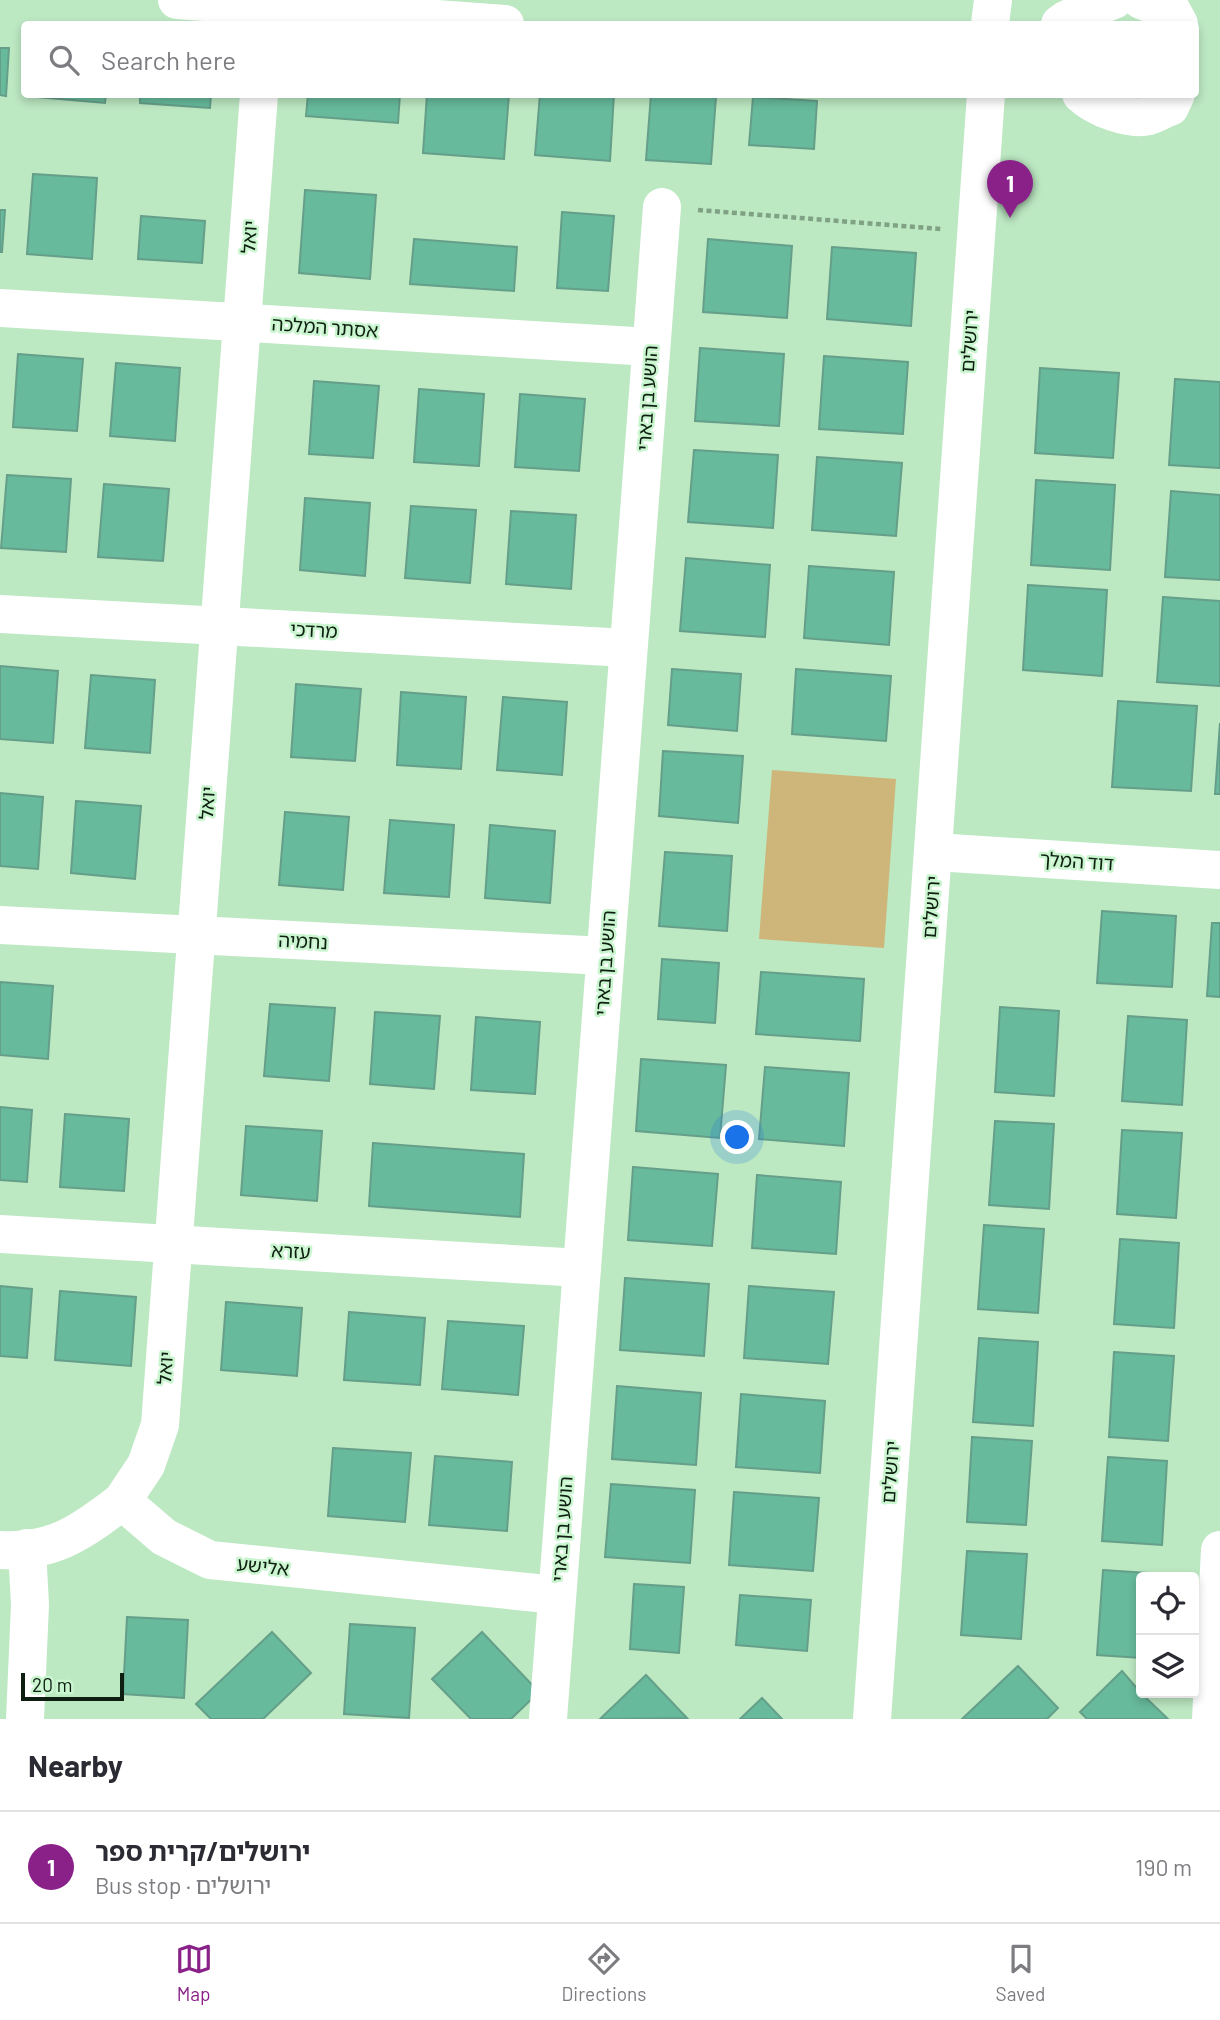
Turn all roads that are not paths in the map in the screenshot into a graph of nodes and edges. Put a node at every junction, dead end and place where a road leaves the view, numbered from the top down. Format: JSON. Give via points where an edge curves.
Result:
{"nodes":[{"id":1,"x":177,"y":0,"type":"edge"},
{"id":2,"x":993,"y":0,"type":"edge"},
{"id":3,"x":1114,"y":0,"type":"edge"},
{"id":4,"x":1141,"y":0,"type":"edge"},
{"id":5,"x":265,"y":15,"type":"edge"},
{"id":6,"x":425,"y":21,"type":"edge"},
{"id":7,"x":990,"y":21,"type":"edge"},
{"id":8,"x":1064,"y":21,"type":"edge"},
{"id":9,"x":1177,"y":21,"type":"edge"},
{"id":10,"x":259,"y":98,"type":"edge"},
{"id":11,"x":985,"y":98,"type":"edge"},
{"id":12,"x":1085,"y":98,"type":"edge"},
{"id":13,"x":1174,"y":98,"type":"edge"},
{"id":14,"x":662,"y":207,"type":"road end"},
{"id":15,"x":0,"y":307,"type":"edge"},
{"id":16,"x":242,"y":322,"type":"junction"},
{"id":17,"x":651,"y":347,"type":"junction"},
{"id":18,"x":0,"y":614,"type":"edge"},
{"id":19,"x":220,"y":625,"type":"junction"},
{"id":20,"x":628,"y":648,"type":"junction"},
{"id":21,"x":935,"y":852,"type":"junction"},
{"id":22,"x":1220,"y":870,"type":"edge"},
{"id":23,"x":0,"y":925,"type":"edge"},
{"id":24,"x":197,"y":935,"type":"junction"},
{"id":25,"x":605,"y":956,"type":"junction"},
{"id":26,"x":0,"y":1234,"type":"edge"},
{"id":27,"x":174,"y":1244,"type":"junction"},
{"id":28,"x":582,"y":1268,"type":"junction"},
{"id":29,"x":122,"y":1501,"type":"junction"},
{"id":30,"x":14,"y":1549,"type":"edge"},
{"id":31,"x":1220,"y":1550,"type":"edge"},
{"id":32,"x":557,"y":1595,"type":"junction"},
{"id":33,"x":26,"y":1719,"type":"edge"},
{"id":34,"x":548,"y":1719,"type":"edge"},
{"id":35,"x":872,"y":1719,"type":"edge"},
{"id":36,"x":1211,"y":1719,"type":"edge"}],
"edges":[{"from":1,"to":5,"type":"street"},
{"from":2,"to":7,"type":"street"},
{"from":3,"to":8,"type":"street"},
{"from":4,"to":9,"type":"street","via":[[1172,11]]},
{"from":5,"to":6,"type":"street"},
{"from":10,"to":16,"type":"street","name":"יואל"},
{"from":11,"to":21,"type":"street","name":"ירושלים"},
{"from":12,"to":13,"type":"street","via":[[1124,115],[1148,116],[1170,107]]},
{"from":14,"to":17,"type":"street","name":"הושע בן בארי"},
{"from":15,"to":16,"type":"street","name":"אסתר המלכה"},
{"from":16,"to":17,"type":"street","name":"אסתר המלכה"},
{"from":16,"to":19,"type":"street","name":"יואל"},
{"from":17,"to":20,"type":"street","name":"הושע בן בארי"},
{"from":18,"to":19,"type":"street","name":"מרדכי"},
{"from":19,"to":20,"type":"street","name":"מרדכי"},
{"from":19,"to":24,"type":"street","name":"יואל"},
{"from":20,"to":25,"type":"street","name":"הושע בן בארי"},
{"from":21,"to":22,"type":"street","name":"דוד המלך"},
{"from":21,"to":35,"type":"street","name":"ירושלים"},
{"from":23,"to":24,"type":"street","name":"נחמיה"},
{"from":24,"to":25,"type":"street","name":"נחמיה"},
{"from":24,"to":27,"type":"street","name":"יואל"},
{"from":25,"to":28,"type":"street","name":"הושע בן בארי"},
{"from":26,"to":27,"type":"street","name":"עזרא"},
{"from":27,"to":28,"type":"street","name":"עזרא"},
{"from":27,"to":29,"type":"street","name":"יואל","via":[[160,1425],[146,1465]]},
{"from":28,"to":32,"type":"street","name":"הושע בן בארי"},
{"from":29,"to":30,"type":"street","via":[[81,1533],[51,1546]]},
{"from":29,"to":32,"type":"street","name":"אלישע","via":[[164,1537],[210,1560]]},
{"from":30,"to":33,"type":"street","via":[[30,1605]]},
{"from":31,"to":36,"type":"street"},
{"from":32,"to":34,"type":"street","name":"הושע בן בארי"}]}
